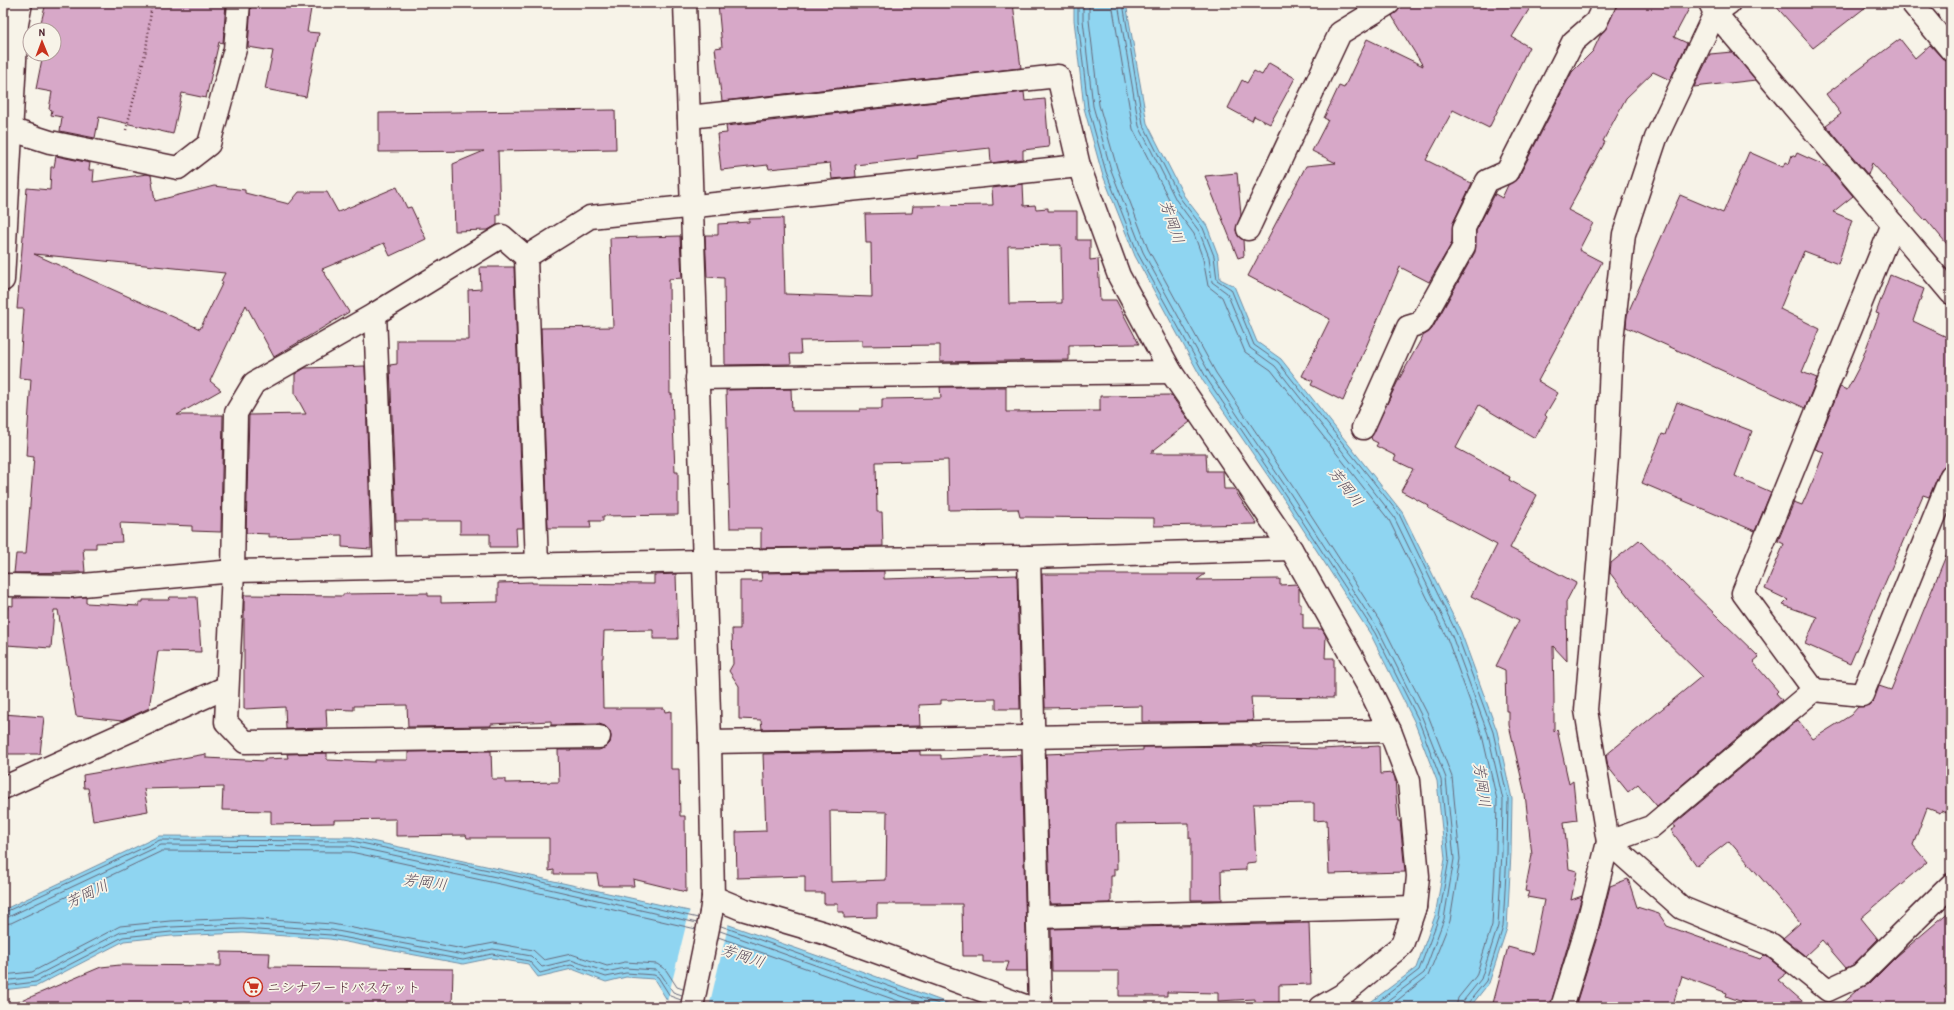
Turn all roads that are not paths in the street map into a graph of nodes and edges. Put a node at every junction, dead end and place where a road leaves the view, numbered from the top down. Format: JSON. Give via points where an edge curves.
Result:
{"nodes":[{"id":1,"x":21,"y":3,"type":"edge"},
{"id":2,"x":239,"y":3,"type":"edge"},
{"id":3,"x":685,"y":3,"type":"edge"},
{"id":4,"x":1389,"y":3,"type":"edge"},
{"id":5,"x":1605,"y":3,"type":"edge"},
{"id":6,"x":1912,"y":3,"type":"edge"},
{"id":7,"x":1718,"y":6,"type":"edge"},
{"id":8,"x":1951,"y":50,"type":"edge"},
{"id":9,"x":689,"y":117,"type":"junction"},
{"id":10,"x":8,"y":129,"type":"edge"},
{"id":11,"x":1079,"y":166,"type":"junction"},
{"id":12,"x":691,"y":206,"type":"junction"},
{"id":13,"x":5,"y":217,"type":"edge"},
{"id":14,"x":1893,"y":224,"type":"junction"},
{"id":15,"x":1248,"y":229,"type":"dead end"},
{"id":16,"x":526,"y":257,"type":"junction"},
{"id":17,"x":3,"y":280,"type":"edge"},
{"id":18,"x":1951,"y":293,"type":"edge"},
{"id":19,"x":375,"y":314,"type":"junction"},
{"id":20,"x":1171,"y":372,"type":"junction"},
{"id":21,"x":697,"y":378,"type":"junction"},
{"id":22,"x":1363,"y":428,"type":"dead end"},
{"id":23,"x":1951,"y":476,"type":"edge"},
{"id":24,"x":1291,"y":549,"type":"junction"},
{"id":25,"x":1029,"y":557,"type":"junction"},
{"id":26,"x":703,"y":561,"type":"junction"},
{"id":27,"x":537,"y":565,"type":"junction"},
{"id":28,"x":385,"y":567,"type":"junction"},
{"id":29,"x":233,"y":571,"type":"junction"},
{"id":30,"x":3,"y":585,"type":"edge"},
{"id":31,"x":227,"y":687,"type":"junction"},
{"id":32,"x":1814,"y":690,"type":"junction"},
{"id":33,"x":1390,"y":731,"type":"junction"},
{"id":34,"x":1033,"y":736,"type":"junction"},
{"id":35,"x":599,"y":737,"type":"dead end"},
{"id":36,"x":710,"y":742,"type":"junction"},
{"id":37,"x":3,"y":788,"type":"edge"},
{"id":38,"x":1608,"y":842,"type":"junction"},
{"id":39,"x":1951,"y":885,"type":"edge"},
{"id":40,"x":712,"y":905,"type":"junction"},
{"id":41,"x":1416,"y":907,"type":"junction"},
{"id":42,"x":1038,"y":917,"type":"junction"},
{"id":43,"x":692,"y":1007,"type":"edge"},
{"id":44,"x":1028,"y":1007,"type":"edge"},
{"id":45,"x":1040,"y":1007,"type":"edge"},
{"id":46,"x":1321,"y":1007,"type":"edge"},
{"id":47,"x":1562,"y":1007,"type":"edge"}],
"edges":[{"from":1,"to":10,"type":"street"},
{"from":2,"to":10,"type":"street","via":[[235,49],[209,144],[178,168],[50,142]]},
{"from":3,"to":9,"type":"street"},
{"from":4,"to":15,"type":"street","via":[[1340,32]]},
{"from":5,"to":22,"type":"street","via":[[1596,22],[1573,42],[1507,172],[1487,181],[1464,228],[1464,246],[1421,323],[1408,327]]},
{"from":6,"to":8,"type":"street"},
{"from":7,"to":14,"type":"street"},
{"from":7,"to":38,"type":"street","via":[[1656,138],[1624,234],[1612,340],[1607,458],[1586,710]]},
{"from":9,"to":11,"type":"street","via":[[1058,76]]},
{"from":9,"to":12,"type":"street"},
{"from":10,"to":13,"type":"street"},
{"from":11,"to":12,"type":"street"},
{"from":11,"to":20,"type":"street","via":[[1119,276]]},
{"from":12,"to":16,"type":"street","via":[[590,217]]},
{"from":12,"to":21,"type":"street"},
{"from":13,"to":17,"type":"street"},
{"from":14,"to":18,"type":"street"},
{"from":14,"to":32,"type":"street","via":[[1743,592]]},
{"from":16,"to":19,"type":"street","via":[[502,236]]},
{"from":16,"to":27,"type":"street"},
{"from":19,"to":28,"type":"street"},
{"from":19,"to":29,"type":"street","via":[[254,383],[236,413]]},
{"from":20,"to":21,"type":"street"},
{"from":20,"to":24,"type":"street"},
{"from":21,"to":26,"type":"street"},
{"from":23,"to":32,"type":"street","via":[[1862,695]]},
{"from":24,"to":25,"type":"street"},
{"from":24,"to":33,"type":"street","via":[[1366,682]]},
{"from":25,"to":26,"type":"street"},
{"from":25,"to":34,"type":"street"},
{"from":26,"to":27,"type":"street"},
{"from":26,"to":36,"type":"street"},
{"from":27,"to":28,"type":"street"},
{"from":28,"to":29,"type":"street"},
{"from":29,"to":30,"type":"street","via":[[72,586]]},
{"from":29,"to":31,"type":"street"},
{"from":31,"to":35,"type":"street","via":[[226,722],[245,742]]},
{"from":31,"to":37,"type":"street"},
{"from":32,"to":38,"type":"street","via":[[1651,827]]},
{"from":33,"to":34,"type":"street"},
{"from":33,"to":41,"type":"street","via":[[1409,781],[1418,876]]},
{"from":34,"to":36,"type":"street"},
{"from":34,"to":42,"type":"street"},
{"from":36,"to":40,"type":"street"},
{"from":38,"to":39,"type":"street","via":[[1682,908],[1772,945],[1828,990],[1860,975]]},
{"from":38,"to":47,"type":"street","via":[[1586,930]]},
{"from":40,"to":43,"type":"street"},
{"from":40,"to":44,"type":"street","via":[[742,909],[824,933]]},
{"from":41,"to":42,"type":"street"},
{"from":41,"to":46,"type":"street","via":[[1402,945],[1342,995]]},
{"from":42,"to":45,"type":"street"}]}
